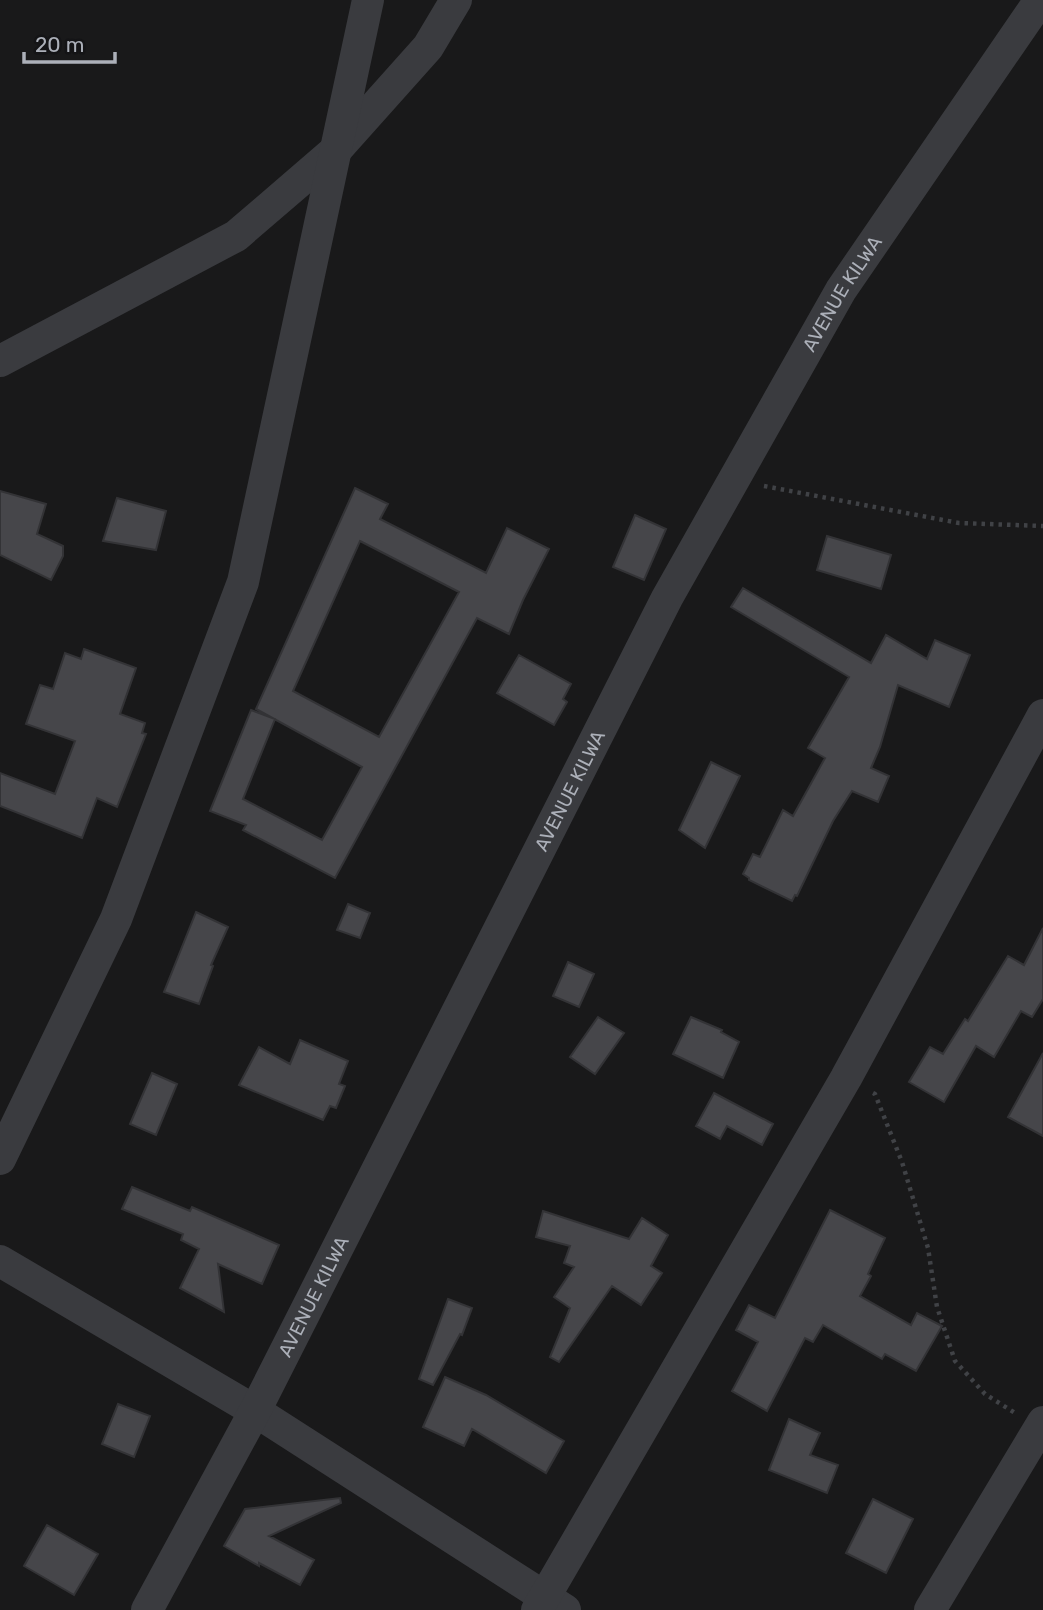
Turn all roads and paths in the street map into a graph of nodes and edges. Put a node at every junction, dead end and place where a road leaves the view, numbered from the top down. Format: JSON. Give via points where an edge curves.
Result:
{"nodes":[{"id":1,"x":368,"y":0,"type":"edge"},
{"id":2,"x":456,"y":0,"type":"edge"},
{"id":3,"x":1040,"y":0,"type":"edge"},
{"id":4,"x":336,"y":150,"type":"junction"},
{"id":5,"x":0,"y":360,"type":"edge"},
{"id":6,"x":734,"y":480,"type":"junction"},
{"id":7,"x":1043,"y":526,"type":"edge"},
{"id":8,"x":1043,"y":715,"type":"edge"},
{"id":9,"x":846,"y":1078,"type":"junction"},
{"id":10,"x":0,"y":1159,"type":"edge"},
{"id":11,"x":0,"y":1261,"type":"edge"},
{"id":12,"x":255,"y":1411,"type":"junction"},
{"id":13,"x":1041,"y":1425,"type":"edge"},
{"id":14,"x":549,"y":1606,"type":"edge"},
{"id":15,"x":147,"y":1610,"type":"edge"},
{"id":16,"x":930,"y":1610,"type":"edge"}],
"edges":[{"from":1,"to":4,"type":"street"},
{"from":2,"to":4,"type":"street","via":[[429,47]]},
{"from":3,"to":6,"type":"street","name":"AVENUE KILWA","via":[[841,290]]},
{"from":4,"to":5,"type":"street","via":[[236,236]]},
{"from":4,"to":10,"type":"street","via":[[243,582],[116,919]]},
{"from":6,"to":7,"type":"path","via":[[959,523]]},
{"from":6,"to":12,"type":"street","name":"AVENUE KILWA","via":[[667,598]]},
{"from":8,"to":9,"type":"street"},
{"from":9,"to":13,"type":"path","via":[[875,1094],[902,1162],[955,1361],[985,1394]]},
{"from":9,"to":14,"type":"street"},
{"from":11,"to":12,"type":"street"},
{"from":12,"to":14,"type":"street"},
{"from":12,"to":15,"type":"street","name":"AVENUE KILWA"},
{"from":13,"to":16,"type":"street"}]}
